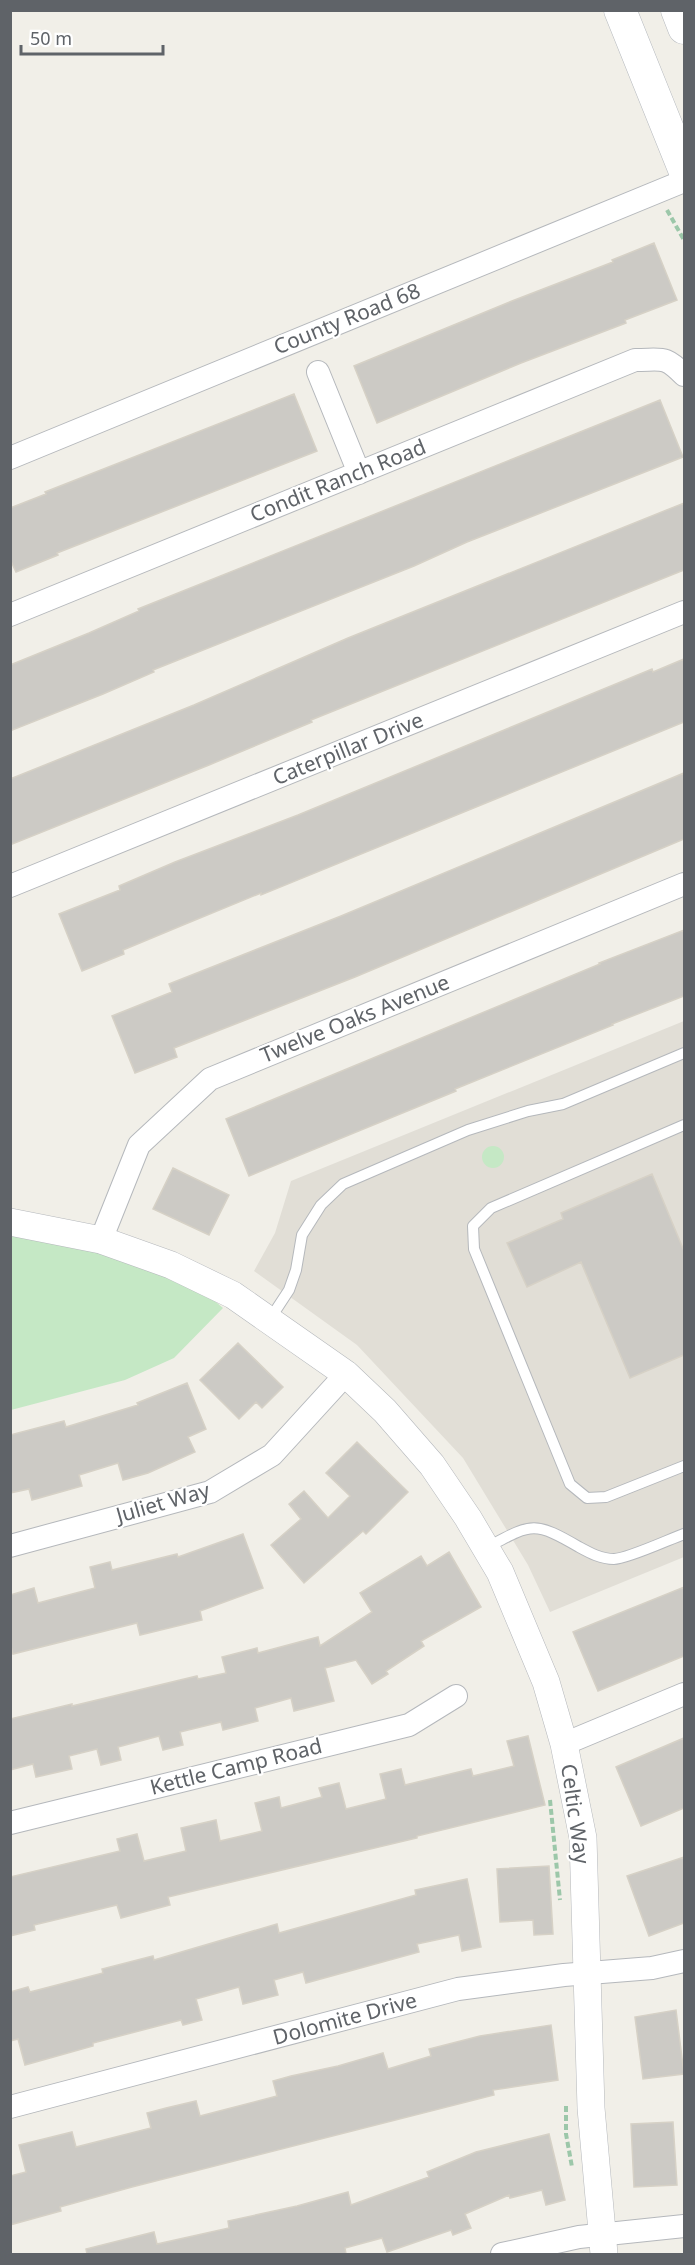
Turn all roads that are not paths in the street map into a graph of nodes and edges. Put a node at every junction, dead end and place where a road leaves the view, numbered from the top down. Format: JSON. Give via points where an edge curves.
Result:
{"nodes":[{"id":1,"x":620,"y":10,"type":"edge"},
{"id":2,"x":677,"y":10,"type":"edge"},
{"id":3,"x":684,"y":28,"type":"edge"},
{"id":4,"x":684,"y":169,"type":"edge"},
{"id":5,"x":684,"y":181,"type":"edge"},
{"id":6,"x":676,"y":368,"type":"edge"},
{"id":7,"x":318,"y":372,"type":"dead end"},
{"id":8,"x":10,"y":458,"type":"edge"},
{"id":9,"x":359,"y":473,"type":"junction"},
{"id":10,"x":684,"y":612,"type":"edge"},
{"id":11,"x":10,"y":615,"type":"edge"},
{"id":12,"x":684,"y":884,"type":"edge"},
{"id":13,"x":10,"y":886,"type":"edge"},
{"id":14,"x":684,"y":1053,"type":"edge"},
{"id":15,"x":684,"y":1125,"type":"edge"},
{"id":16,"x":10,"y":1222,"type":"edge"},
{"id":17,"x":101,"y":1240,"type":"junction"},
{"id":18,"x":269,"y":1320,"type":"junction"},
{"id":19,"x":346,"y":1374,"type":"junction"},
{"id":20,"x":684,"y":1466,"type":"edge"},
{"id":21,"x":684,"y":1534,"type":"edge"},
{"id":22,"x":10,"y":1546,"type":"edge"},
{"id":23,"x":486,"y":1548,"type":"junction"},
{"id":24,"x":684,"y":1694,"type":"edge"},
{"id":25,"x":456,"y":1696,"type":"dead end"},
{"id":26,"x":564,"y":1744,"type":"junction"},
{"id":27,"x":10,"y":1823,"type":"edge"},
{"id":28,"x":684,"y":1961,"type":"edge"},
{"id":29,"x":586,"y":1974,"type":"junction"},
{"id":30,"x":10,"y":2107,"type":"edge"},
{"id":31,"x":684,"y":2226,"type":"edge"},
{"id":32,"x":603,"y":2245,"type":"edge"},
{"id":33,"x":502,"y":2254,"type":"edge"}],
"edges":[{"from":1,"to":4,"type":"main road"},
{"from":2,"to":3,"type":"main road"},
{"from":5,"to":8,"type":"street","name":"County Road 68"},
{"from":6,"to":9,"type":"street","name":"Condit Ranch Road","via":[[635,360]]},
{"from":7,"to":9,"type":"street"},
{"from":9,"to":11,"type":"street","name":"Condit Ranch Road"},
{"from":10,"to":13,"type":"street","name":"Caterpillar Drive"},
{"from":12,"to":17,"type":"street","name":"Twelve Oaks Avenue","via":[[210,1079],[140,1145]]},
{"from":14,"to":18,"type":"lane","via":[[563,1104],[468,1130],[343,1184],[321,1205],[302,1235],[289,1290]]},
{"from":15,"to":20,"type":"lane","via":[[491,1208],[473,1226],[474,1249],[570,1484],[587,1498],[606,1497]]},
{"from":16,"to":17,"type":"street","name":"Celtic Way"},
{"from":17,"to":18,"type":"street","name":"Celtic Way","via":[[182,1270],[232,1295]]},
{"from":18,"to":19,"type":"street","name":"Celtic Way"},
{"from":19,"to":22,"type":"street","name":"Juliet Way","via":[[273,1455],[210,1492]]},
{"from":19,"to":23,"type":"street","name":"Celtic Way","via":[[432,1465]]},
{"from":21,"to":23,"type":"lane","via":[[616,1559],[595,1556],[538,1527],[520,1530]]},
{"from":23,"to":26,"type":"street","name":"Celtic Way","via":[[546,1682]]},
{"from":24,"to":26,"type":"street"},
{"from":25,"to":27,"type":"street","name":"Kettle Camp Road","via":[[409,1725]]},
{"from":26,"to":29,"type":"street","name":"Celtic Way","via":[[583,1838]]},
{"from":28,"to":29,"type":"street","name":"Dolomite Drive"},
{"from":29,"to":30,"type":"street","name":"Dolomite Drive","via":[[458,1989]]},
{"from":29,"to":32,"type":"street","name":"Celtic Way","via":[[591,2108]]},
{"from":31,"to":32,"type":"street"},
{"from":32,"to":33,"type":"street","via":[[579,2237]]}]}
